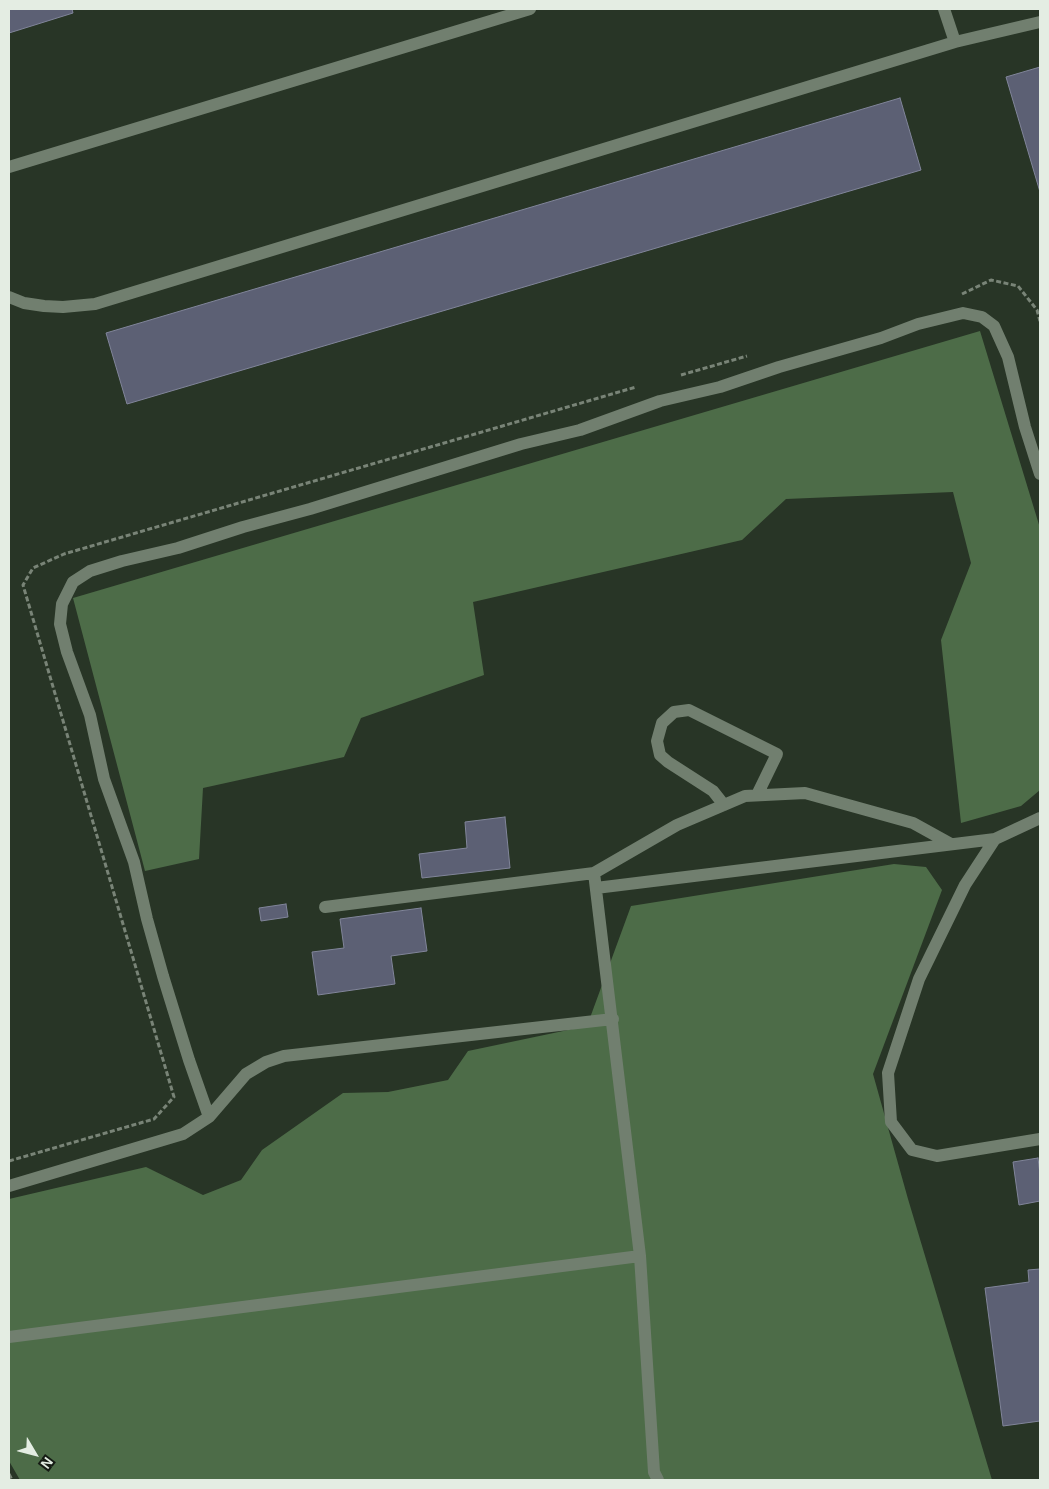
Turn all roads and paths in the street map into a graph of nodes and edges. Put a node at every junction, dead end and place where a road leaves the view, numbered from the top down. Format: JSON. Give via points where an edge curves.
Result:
{"nodes":[{"id":1,"x":530,"y":9,"type":"edge"},
{"id":2,"x":944,"y":9,"type":"edge"},
{"id":3,"x":1040,"y":22,"type":"edge"},
{"id":4,"x":955,"y":42,"type":"junction"},
{"id":5,"x":9,"y":167,"type":"edge"},
{"id":6,"x":958,"y":296,"type":"dead end"},
{"id":7,"x":9,"y":297,"type":"edge"},
{"id":8,"x":1040,"y":321,"type":"edge"},
{"id":9,"x":749,"y":355,"type":"dead end"},
{"id":10,"x":673,"y":377,"type":"dead end"},
{"id":11,"x":645,"y":385,"type":"dead end"},
{"id":12,"x":1040,"y":474,"type":"edge"},
{"id":13,"x":757,"y":795,"type":"junction"},
{"id":14,"x":724,"y":804,"type":"junction"},
{"id":15,"x":1040,"y":818,"type":"edge"},
{"id":16,"x":995,"y":839,"type":"junction"},
{"id":17,"x":951,"y":844,"type":"junction"},
{"id":18,"x":594,"y":873,"type":"junction"},
{"id":19,"x":596,"y":888,"type":"junction"},
{"id":20,"x":325,"y":907,"type":"dead end"},
{"id":21,"x":613,"y":1019,"type":"junction"},
{"id":22,"x":209,"y":1117,"type":"junction"},
{"id":23,"x":1040,"y":1139,"type":"edge"},
{"id":24,"x":9,"y":1161,"type":"edge"},
{"id":25,"x":9,"y":1186,"type":"edge"},
{"id":26,"x":640,"y":1256,"type":"junction"},
{"id":27,"x":10,"y":1336,"type":"edge"},
{"id":28,"x":9,"y":1474,"type":"edge"},
{"id":29,"x":12,"y":1480,"type":"edge"},
{"id":30,"x":658,"y":1480,"type":"edge"}],
"edges":[{"from":1,"to":5,"type":"lane"},
{"from":2,"to":4,"type":"lane"},
{"from":3,"to":4,"type":"lane"},
{"from":4,"to":7,"type":"lane","via":[[95,304],[44,306]]},
{"from":6,"to":8,"type":"path","via":[[991,280],[1018,286],[1037,310]]},
{"from":9,"to":10,"type":"path"},
{"from":11,"to":24,"type":"path","via":[[64,554],[33,568],[23,585],[174,1097],[154,1119]]},
{"from":12,"to":22,"type":"lane","via":[[1008,357],[994,326],[982,317],[963,313],[918,324],[720,387],[660,401],[580,430],[520,444],[319,507],[122,561],[90,571],[74,582],[62,604],[60,624],[67,652],[90,715],[104,779],[134,862],[155,948],[188,1060]]},
{"from":13,"to":14,"type":"lane"},
{"from":13,"to":14,"type":"lane","via":[[777,754],[689,710],[674,712],[662,723],[657,741],[660,755],[713,791]]},
{"from":13,"to":17,"type":"lane","via":[[805,793],[913,823]]},
{"from":14,"to":18,"type":"lane","via":[[677,825]]},
{"from":15,"to":16,"type":"lane"},
{"from":16,"to":17,"type":"lane"},
{"from":16,"to":23,"type":"lane","via":[[965,884],[919,979],[888,1073],[890,1122],[912,1150],[937,1156]]},
{"from":17,"to":19,"type":"lane"},
{"from":18,"to":19,"type":"lane"},
{"from":18,"to":20,"type":"lane"},
{"from":19,"to":21,"type":"lane"},
{"from":21,"to":22,"type":"lane","via":[[284,1056],[246,1074]]},
{"from":21,"to":26,"type":"lane"},
{"from":22,"to":25,"type":"lane","via":[[184,1134]]},
{"from":26,"to":27,"type":"lane"},
{"from":26,"to":30,"type":"lane","via":[[654,1472]]},
{"from":28,"to":29,"type":"path"}]}
